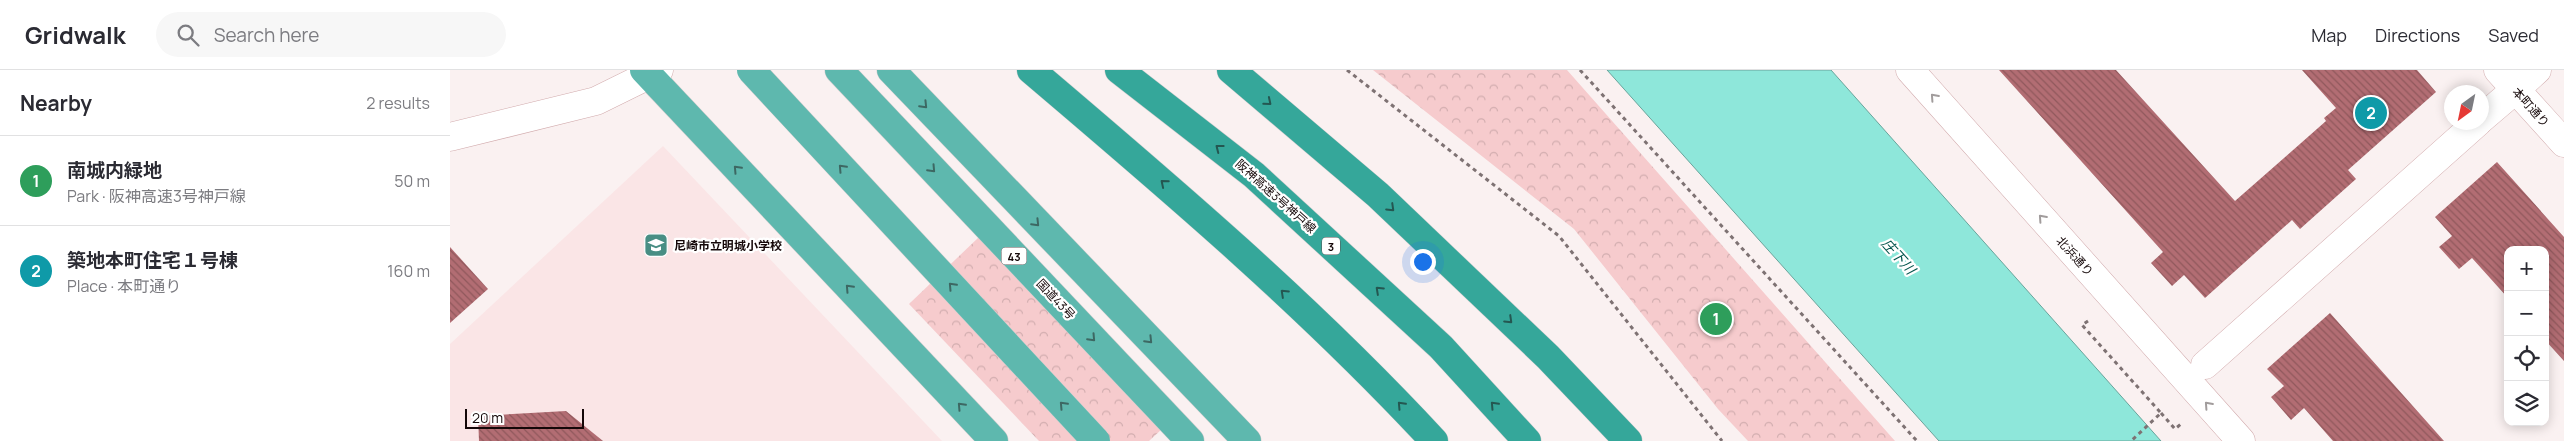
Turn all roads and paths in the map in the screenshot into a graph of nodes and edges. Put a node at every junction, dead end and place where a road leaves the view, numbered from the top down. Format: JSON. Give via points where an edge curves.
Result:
{"nodes":[{"id":1,"x":751,"y":70,"type":"edge"},
{"id":2,"x":838,"y":70,"type":"edge"},
{"id":3,"x":890,"y":70,"type":"edge"},
{"id":4,"x":1031,"y":70,"type":"edge"},
{"id":5,"x":1119,"y":70,"type":"edge"},
{"id":6,"x":1231,"y":70,"type":"edge"},
{"id":7,"x":1347,"y":70,"type":"edge"},
{"id":8,"x":1580,"y":70,"type":"edge"},
{"id":9,"x":1910,"y":70,"type":"edge"},
{"id":10,"x":2537,"y":70,"type":"edge"},
{"id":11,"x":650,"y":72,"type":"edge"},
{"id":12,"x":2507,"y":80,"type":"edge"},
{"id":13,"x":2489,"y":108,"type":"edge"},
{"id":14,"x":2469,"y":130,"type":"edge"},
{"id":15,"x":450,"y":137,"type":"edge"},
{"id":16,"x":2564,"y":143,"type":"edge"},
{"id":17,"x":2092,"y":316,"type":"dead end"},
{"id":18,"x":2205,"y":365,"type":"dead end"},
{"id":19,"x":2161,"y":413,"type":"junction"},
{"id":20,"x":2175,"y":429,"type":"dead end"},
{"id":21,"x":994,"y":441,"type":"edge"},
{"id":22,"x":1096,"y":441,"type":"edge"},
{"id":23,"x":1190,"y":441,"type":"edge"},
{"id":24,"x":1247,"y":441,"type":"edge"},
{"id":25,"x":1434,"y":441,"type":"edge"},
{"id":26,"x":1527,"y":441,"type":"edge"},
{"id":27,"x":1628,"y":441,"type":"edge"},
{"id":28,"x":1722,"y":441,"type":"edge"},
{"id":29,"x":1917,"y":441,"type":"edge"},
{"id":30,"x":2131,"y":441,"type":"edge"},
{"id":31,"x":2241,"y":441,"type":"edge"}],
"edges":[{"from":22,"to":1,"type":"highway","one_way":true,"bridge":true},
{"from":2,"to":23,"type":"highway","name":"国道43号","number":"43","one_way":true},
{"from":3,"to":24,"type":"highway","one_way":true},
{"from":25,"to":4,"type":"highway","one_way":true,"via":[[1388,391],[1191,206]]},
{"from":26,"to":5,"type":"highway","name":"阪神高速3号神戸線","number":"3","one_way":true,"via":[[1440,347],[1254,175]]},
{"from":6,"to":27,"type":"highway","one_way":true,"via":[[1378,195],[1548,357]]},
{"from":7,"to":28,"type":"path","via":[[1559,236]]},
{"from":8,"to":29,"type":"path"},
{"from":31,"to":9,"type":"street","name":"北浜通り","one_way":true},
{"from":10,"to":12,"type":"street"},
{"from":11,"to":15,"type":"street","via":[[596,101]]},
{"from":21,"to":11,"type":"highway","one_way":true},
{"from":12,"to":13,"type":"street"},
{"from":12,"to":16,"type":"street","name":"本町通り"},
{"from":14,"to":18,"type":"street"},
{"from":17,"to":19,"type":"path","via":[[2082,325]]},
{"from":19,"to":20,"type":"path"},
{"from":19,"to":30,"type":"path"}]}
